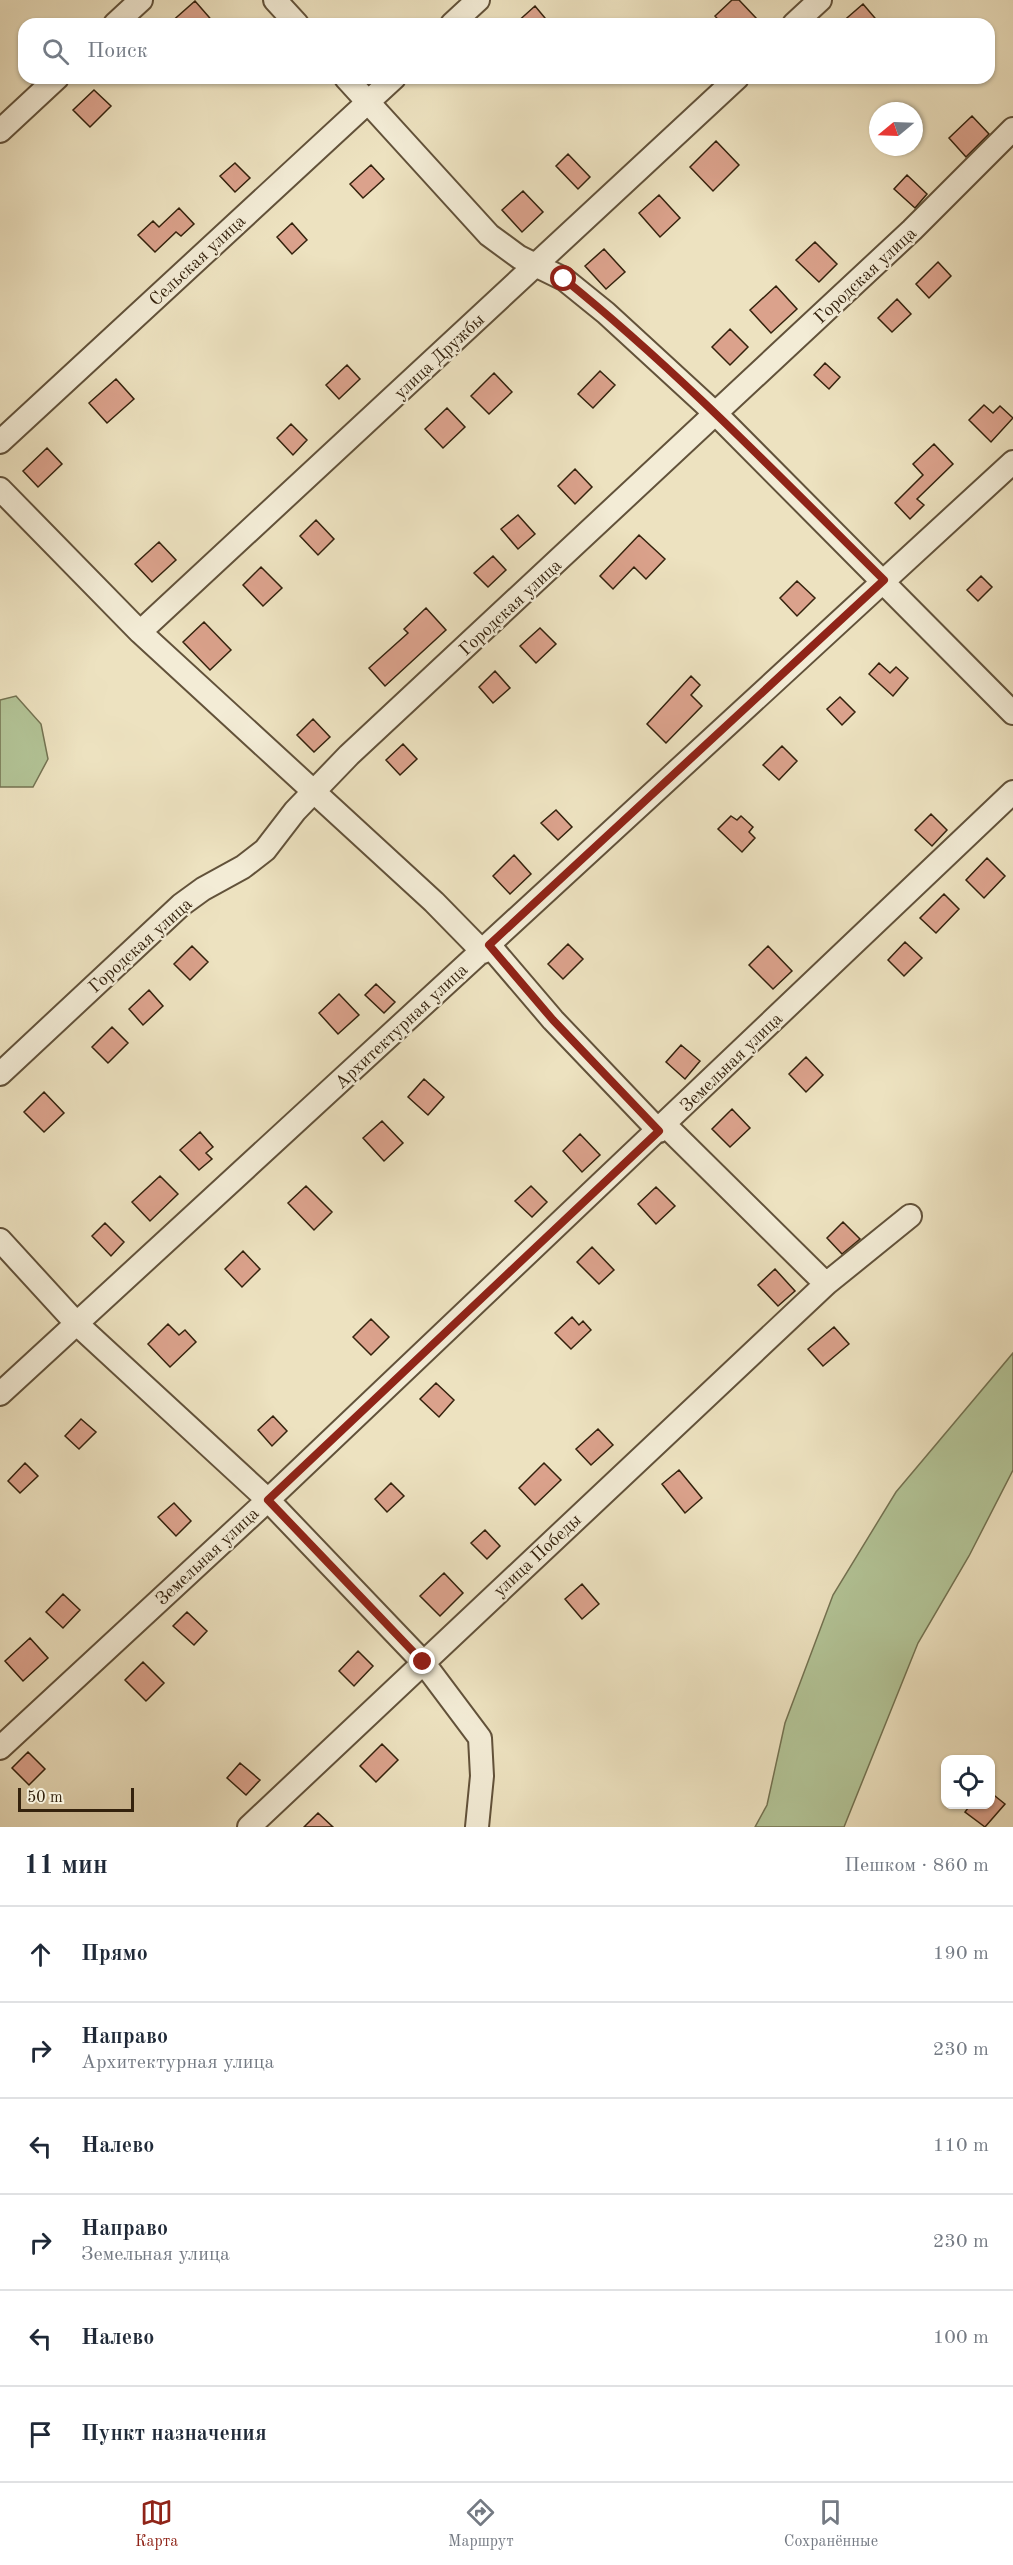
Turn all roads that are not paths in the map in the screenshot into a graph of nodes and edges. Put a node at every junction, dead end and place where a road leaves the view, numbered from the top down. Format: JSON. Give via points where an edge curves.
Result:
{"nodes":[{"id":1,"x":141,"y":0,"type":"edge"},
{"id":2,"x":275,"y":0,"type":"edge"},
{"id":3,"x":478,"y":0,"type":"edge"},
{"id":4,"x":820,"y":0,"type":"edge"},
{"id":5,"x":122,"y":18,"type":"edge"},
{"id":6,"x":292,"y":18,"type":"edge"},
{"id":7,"x":458,"y":18,"type":"edge"},
{"id":8,"x":800,"y":18,"type":"edge"},
{"id":9,"x":51,"y":84,"type":"edge"},
{"id":10,"x":352,"y":84,"type":"edge"},
{"id":11,"x":388,"y":84,"type":"edge"},
{"id":12,"x":731,"y":84,"type":"edge"},
{"id":13,"x":368,"y":102,"type":"junction"},
{"id":14,"x":1013,"y":129,"type":"edge"},
{"id":15,"x":0,"y":131,"type":"edge"},
{"id":16,"x":538,"y":264,"type":"junction"},
{"id":17,"x":717,"y":415,"type":"junction"},
{"id":18,"x":0,"y":442,"type":"edge"},
{"id":19,"x":1013,"y":462,"type":"edge"},
{"id":20,"x":0,"y":489,"type":"edge"},
{"id":21,"x":884,"y":580,"type":"junction"},
{"id":22,"x":140,"y":632,"type":"junction"},
{"id":23,"x":1013,"y":713,"type":"edge"},
{"id":24,"x":315,"y":792,"type":"junction"},
{"id":25,"x":1013,"y":792,"type":"edge"},
{"id":26,"x":486,"y":948,"type":"junction"},
{"id":27,"x":0,"y":1074,"type":"edge"},
{"id":28,"x":662,"y":1128,"type":"junction"},
{"id":29,"x":910,"y":1216,"type":"dead end"},
{"id":30,"x":0,"y":1240,"type":"edge"},
{"id":31,"x":826,"y":1284,"type":"junction"},
{"id":32,"x":77,"y":1324,"type":"junction"},
{"id":33,"x":0,"y":1394,"type":"edge"},
{"id":34,"x":268,"y":1500,"type":"junction"},
{"id":35,"x":423,"y":1662,"type":"junction"},
{"id":36,"x":0,"y":1748,"type":"edge"},
{"id":37,"x":249,"y":1827,"type":"edge"},
{"id":38,"x":477,"y":1827,"type":"edge"}],
"edges":[{"from":1,"to":5,"type":"street"},
{"from":2,"to":6,"type":"street"},
{"from":3,"to":7,"type":"street"},
{"from":4,"to":8,"type":"street"},
{"from":9,"to":15,"type":"street"},
{"from":10,"to":13,"type":"street"},
{"from":11,"to":13,"type":"street","name":"Сельская улица"},
{"from":12,"to":16,"type":"street","name":"улица Дружбы"},
{"from":13,"to":16,"type":"street","via":[[489,235],[519,257]]},
{"from":13,"to":18,"type":"street","name":"Сельская улица"},
{"from":14,"to":17,"type":"street","name":"Городская улица"},
{"from":16,"to":17,"type":"street","via":[[564,279],[606,313]]},
{"from":16,"to":22,"type":"street","name":"улица Дружбы"},
{"from":17,"to":21,"type":"street"},
{"from":17,"to":24,"type":"street","name":"Городская улица","via":[[349,755]]},
{"from":19,"to":21,"type":"street","name":"Архитектурная улица"},
{"from":20,"to":22,"type":"street"},
{"from":21,"to":23,"type":"street"},
{"from":21,"to":26,"type":"street","name":"Архитектурная улица"},
{"from":22,"to":24,"type":"street"},
{"from":24,"to":26,"type":"street"},
{"from":24,"to":27,"type":"street","name":"Городская улица","via":[[265,850],[180,905]]},
{"from":25,"to":28,"type":"street","name":"Земельная улица"},
{"from":26,"to":28,"type":"street"},
{"from":26,"to":32,"type":"street","name":"Архитектурная улица"},
{"from":28,"to":31,"type":"street"},
{"from":28,"to":34,"type":"street","name":"Земельная улица"},
{"from":29,"to":31,"type":"street","name":"улица Победы"},
{"from":30,"to":32,"type":"street"},
{"from":31,"to":35,"type":"street","name":"улица Победы"},
{"from":32,"to":33,"type":"street","name":"Архитектурная улица"},
{"from":32,"to":34,"type":"street"},
{"from":34,"to":35,"type":"street"},
{"from":34,"to":36,"type":"street","name":"Земельная улица"},
{"from":35,"to":37,"type":"street","name":"улица Победы"},
{"from":35,"to":38,"type":"street","via":[[480,1738],[482,1776]]}]}
